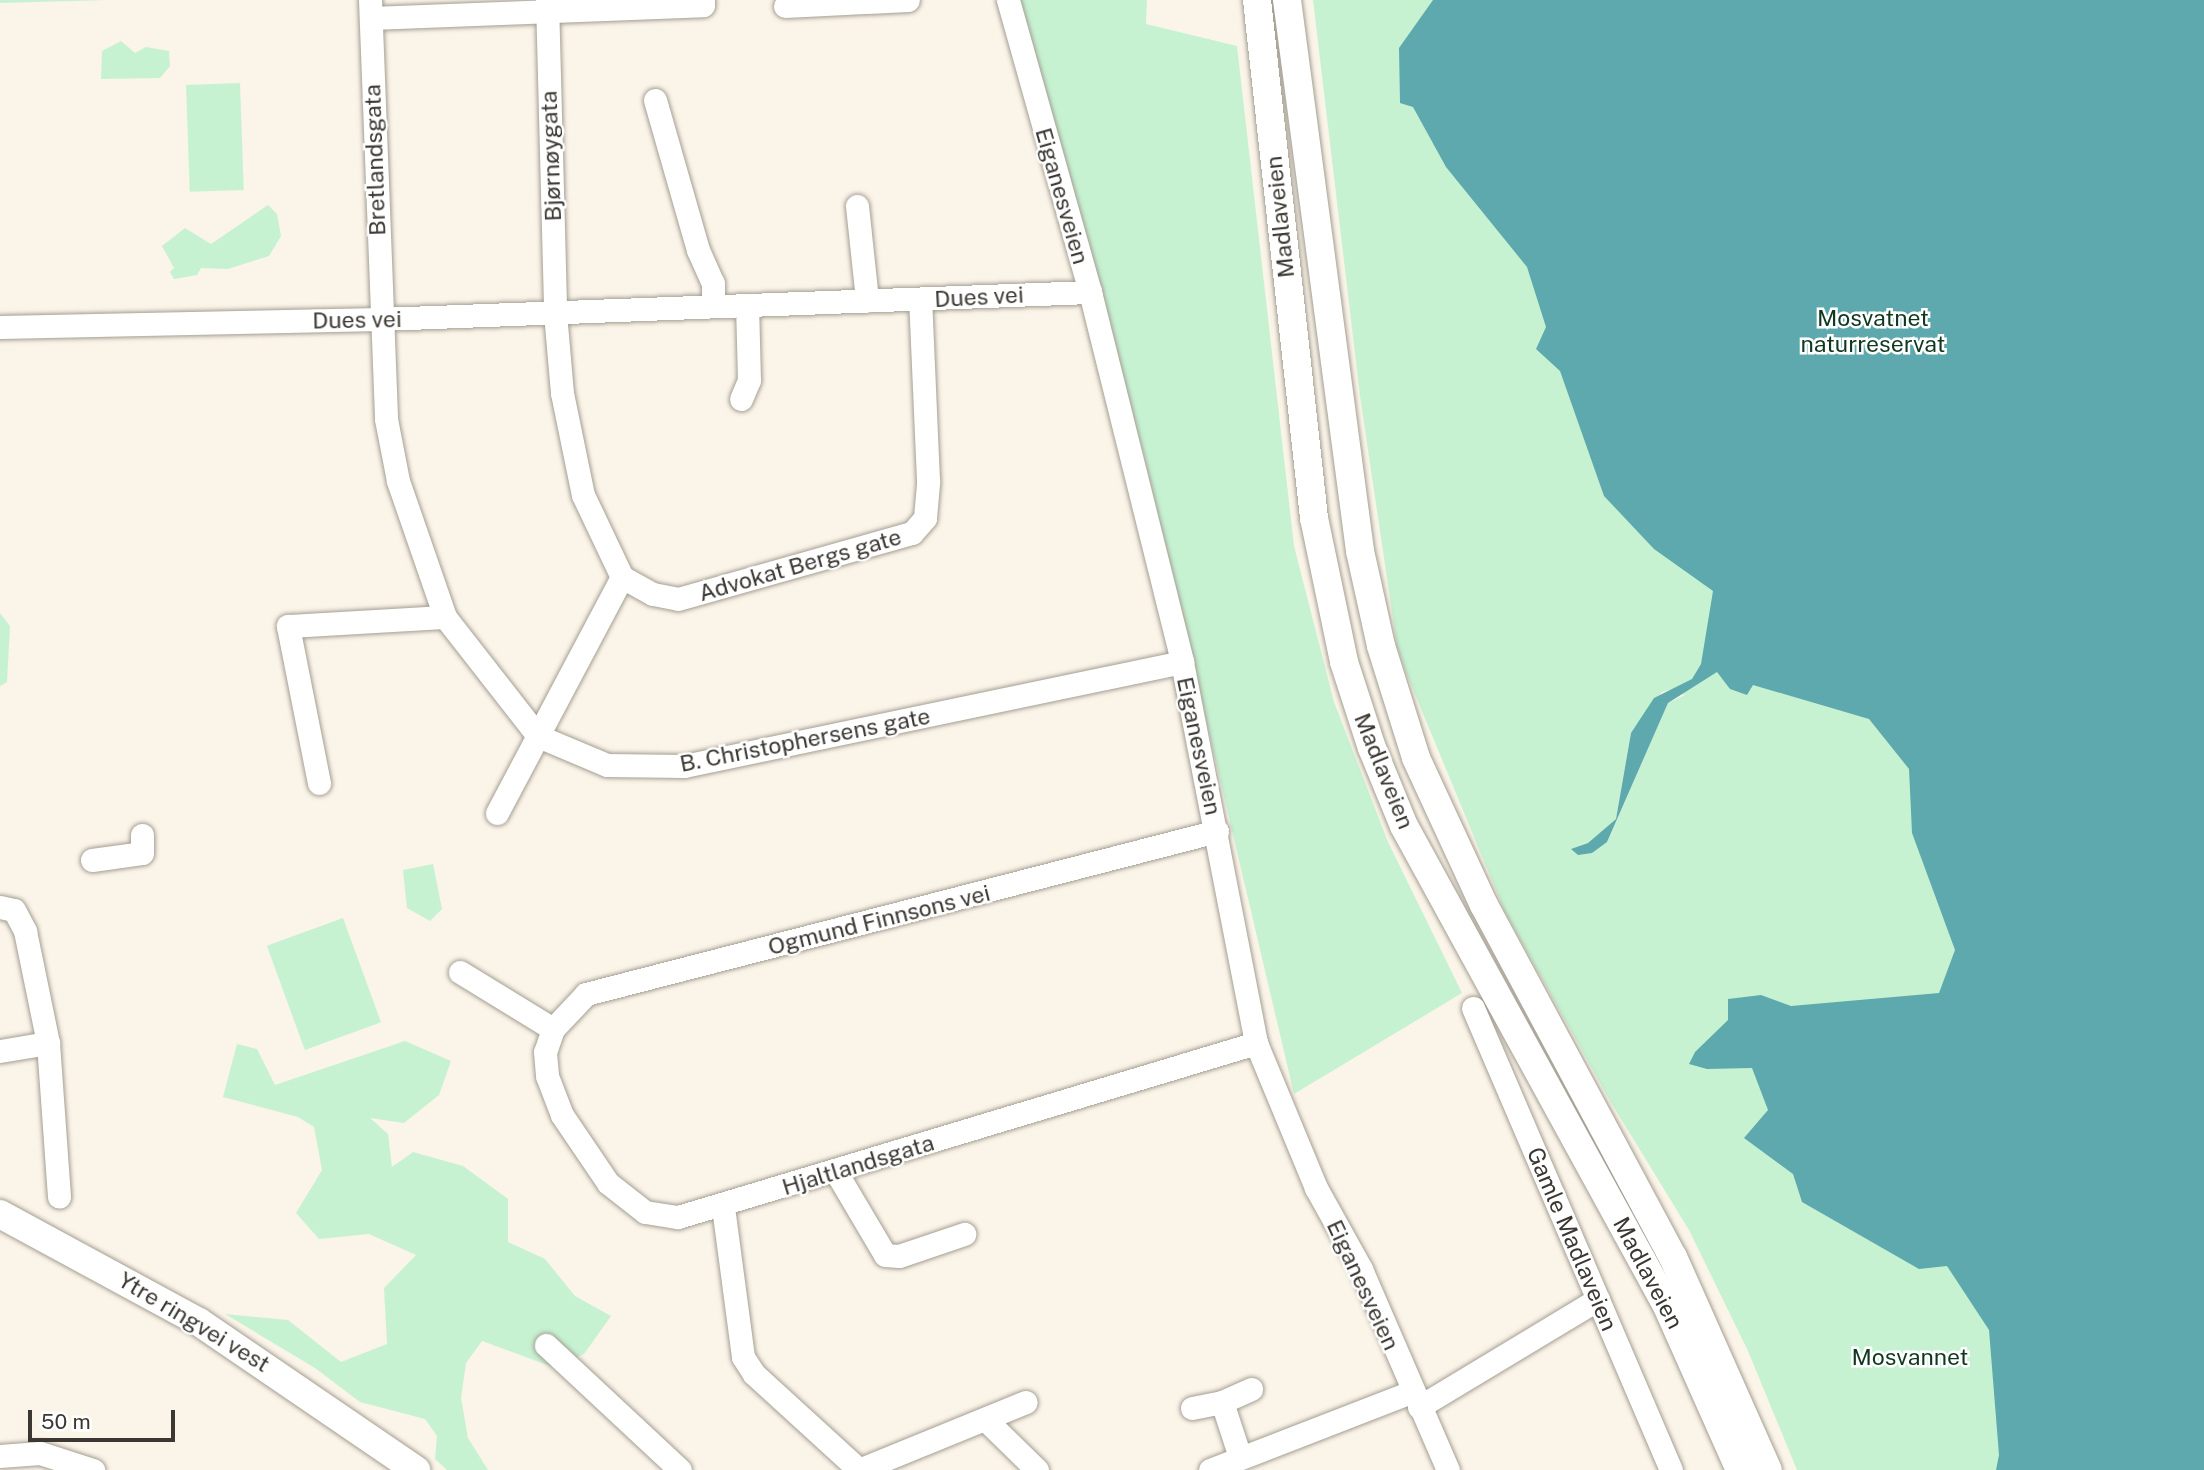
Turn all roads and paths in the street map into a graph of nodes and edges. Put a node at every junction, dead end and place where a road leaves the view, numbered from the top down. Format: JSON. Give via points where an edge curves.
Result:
{"nodes":[{"id":1,"x":908,"y":0,"type":"edge"},
{"id":2,"x":1008,"y":0,"type":"edge"},
{"id":3,"x":1257,"y":0,"type":"edge"},
{"id":4,"x":1287,"y":0,"type":"edge"},
{"id":5,"x":703,"y":3,"type":"edge"},
{"id":6,"x":547,"y":6,"type":"edge"},
{"id":7,"x":785,"y":6,"type":"dead end"},
{"id":8,"x":370,"y":9,"type":"edge"},
{"id":9,"x":655,"y":100,"type":"dead end"},
{"id":10,"x":857,"y":206,"type":"dead end"},
{"id":11,"x":1090,"y":292,"type":"junction"},
{"id":12,"x":867,"y":300,"type":"junction"},
{"id":13,"x":920,"y":300,"type":"junction"},
{"id":14,"x":747,"y":305,"type":"junction"},
{"id":15,"x":713,"y":306,"type":"junction"},
{"id":16,"x":555,"y":313,"type":"junction"},
{"id":17,"x":381,"y":320,"type":"junction"},
{"id":18,"x":0,"y":327,"type":"edge"},
{"id":19,"x":741,"y":398,"type":"dead end"},
{"id":20,"x":622,"y":578,"type":"junction"},
{"id":21,"x":445,"y":617,"type":"junction"},
{"id":22,"x":1182,"y":662,"type":"junction"},
{"id":23,"x":538,"y":736,"type":"junction"},
{"id":24,"x":319,"y":783,"type":"dead end"},
{"id":25,"x":496,"y":813,"type":"dead end"},
{"id":26,"x":1217,"y":831,"type":"junction"},
{"id":27,"x":142,"y":835,"type":"dead end"},
{"id":28,"x":92,"y":860,"type":"dead end"},
{"id":29,"x":0,"y":907,"type":"edge"},
{"id":30,"x":460,"y":972,"type":"dead end"},
{"id":31,"x":1472,"y":1009,"type":"dead end"},
{"id":32,"x":553,"y":1029,"type":"junction"},
{"id":33,"x":48,"y":1043,"type":"junction"},
{"id":34,"x":1256,"y":1043,"type":"junction"},
{"id":35,"x":0,"y":1051,"type":"edge"},
{"id":36,"x":545,"y":1052,"type":"joint"},
{"id":37,"x":836,"y":1172,"type":"junction"},
{"id":38,"x":59,"y":1197,"type":"dead end"},
{"id":39,"x":723,"y":1207,"type":"junction"},
{"id":40,"x":0,"y":1214,"type":"edge"},
{"id":41,"x":964,"y":1234,"type":"dead end"},
{"id":42,"x":1598,"y":1299,"type":"junction"},
{"id":43,"x":546,"y":1345,"type":"dead end"},
{"id":44,"x":1251,"y":1388,"type":"dead end"},
{"id":45,"x":1415,"y":1399,"type":"junction"},
{"id":46,"x":1026,"y":1402,"type":"dead end"},
{"id":47,"x":1222,"y":1402,"type":"junction"},
{"id":48,"x":1192,"y":1408,"type":"dead end"},
{"id":49,"x":987,"y":1421,"type":"junction"},
{"id":50,"x":378,"y":1445,"type":"junction"},
{"id":51,"x":0,"y":1456,"type":"edge"},
{"id":52,"x":1240,"y":1457,"type":"junction"},
{"id":53,"x":93,"y":1470,"type":"edge"},
{"id":54,"x":401,"y":1470,"type":"edge"},
{"id":55,"x":416,"y":1470,"type":"edge"},
{"id":56,"x":680,"y":1470,"type":"edge"},
{"id":57,"x":859,"y":1470,"type":"edge"},
{"id":58,"x":1037,"y":1470,"type":"edge"},
{"id":59,"x":1210,"y":1470,"type":"edge"},
{"id":60,"x":1448,"y":1470,"type":"edge"},
{"id":61,"x":1671,"y":1470,"type":"edge"},
{"id":62,"x":1740,"y":1470,"type":"edge"},
{"id":63,"x":1768,"y":1470,"type":"edge"}],
"edges":[{"from":1,"to":7,"type":"street"},
{"from":2,"to":11,"type":"street","name":"Eiganesveien"},
{"from":3,"to":62,"type":"main road","name":"Madlaveien","via":[[1314,518],[1341,650],[1371,748],[1404,826],[1667,1306]]},
{"from":4,"to":63,"type":"main road","name":"Madlaveien","via":[[1360,551],[1381,646],[1416,758],[1485,905],[1673,1257]]},
{"from":5,"to":6,"type":"street"},
{"from":6,"to":8,"type":"street"},
{"from":6,"to":16,"type":"street","name":"Bjørnøygata"},
{"from":8,"to":17,"type":"street","name":"Bretlandsgata"},
{"from":9,"to":15,"type":"street","via":[[698,250],[713,283]]},
{"from":10,"to":12,"type":"street"},
{"from":11,"to":13,"type":"street","name":"Dues vei"},
{"from":11,"to":22,"type":"street","name":"Eiganesveien"},
{"from":12,"to":13,"type":"street","name":"Dues vei"},
{"from":12,"to":14,"type":"street","name":"Dues vei"},
{"from":13,"to":20,"type":"street","name":"Advokat Bergs gate","via":[[928,480],[925,518],[912,533],[678,599],[653,594]]},
{"from":14,"to":15,"type":"street","name":"Dues vei"},
{"from":14,"to":19,"type":"street","via":[[749,380]]},
{"from":15,"to":16,"type":"street","name":"Dues vei"},
{"from":16,"to":17,"type":"street","name":"Dues vei"},
{"from":16,"to":20,"type":"street","via":[[562,393],[583,495]]},
{"from":17,"to":18,"type":"street","name":"Dues vei"},
{"from":17,"to":21,"type":"street","name":"B. Christophersens gate","via":[[386,419],[398,481]]},
{"from":20,"to":23,"type":"street"},
{"from":21,"to":23,"type":"street","name":"B. Christophersens gate"},
{"from":21,"to":24,"type":"street","via":[[288,626]]},
{"from":22,"to":23,"type":"street","name":"B. Christophersens gate","via":[[684,766],[607,765]]},
{"from":22,"to":26,"type":"street","name":"Eiganesveien"},
{"from":23,"to":25,"type":"street"},
{"from":26,"to":32,"type":"street","name":"Ogmund Finnsons vei","via":[[586,994]]},
{"from":26,"to":34,"type":"street","name":"Eiganesveien"},
{"from":27,"to":28,"type":"street","via":[[142,853]]},
{"from":29,"to":33,"type":"street","via":[[13,911],[25,931]]},
{"from":30,"to":32,"type":"street"},
{"from":31,"to":42,"type":"street","name":"Gamle Madlaveien"},
{"from":32,"to":36,"type":"street","name":"Ogmund Finnsons vei"},
{"from":33,"to":35,"type":"street"},
{"from":33,"to":38,"type":"street"},
{"from":34,"to":37,"type":"street","name":"Hjaltlandsgata"},
{"from":34,"to":45,"type":"street","name":"Eiganesveien","via":[[1316,1188],[1361,1269]]},
{"from":36,"to":39,"type":"street","name":"Hjaltlandsgata","via":[[553,1098],[608,1183],[645,1212],[678,1217]]},
{"from":37,"to":39,"type":"street","name":"Hjaltlandsgata"},
{"from":37,"to":41,"type":"street","via":[[885,1255],[898,1256]]},
{"from":39,"to":57,"type":"street","via":[[743,1357],[754,1374]]},
{"from":40,"to":50,"type":"main road","name":"Ytre ringvei vest","via":[[199,1322]]},
{"from":42,"to":45,"type":"street"},
{"from":42,"to":61,"type":"street","name":"Gamle Madlaveien"},
{"from":43,"to":56,"type":"street"},
{"from":44,"to":47,"type":"street"},
{"from":45,"to":52,"type":"street"},
{"from":45,"to":60,"type":"street","name":"Eiganesveien"},
{"from":46,"to":49,"type":"street"},
{"from":47,"to":48,"type":"street"},
{"from":47,"to":52,"type":"street"},
{"from":49,"to":57,"type":"street"},
{"from":49,"to":58,"type":"street"},
{"from":50,"to":54,"type":"main road","name":"Ytre ringvei vest"},
{"from":50,"to":55,"type":"main road","name":"Ytre ringvei vest"},
{"from":51,"to":53,"type":"street","via":[[40,1453]]},
{"from":52,"to":59,"type":"street"}]}
